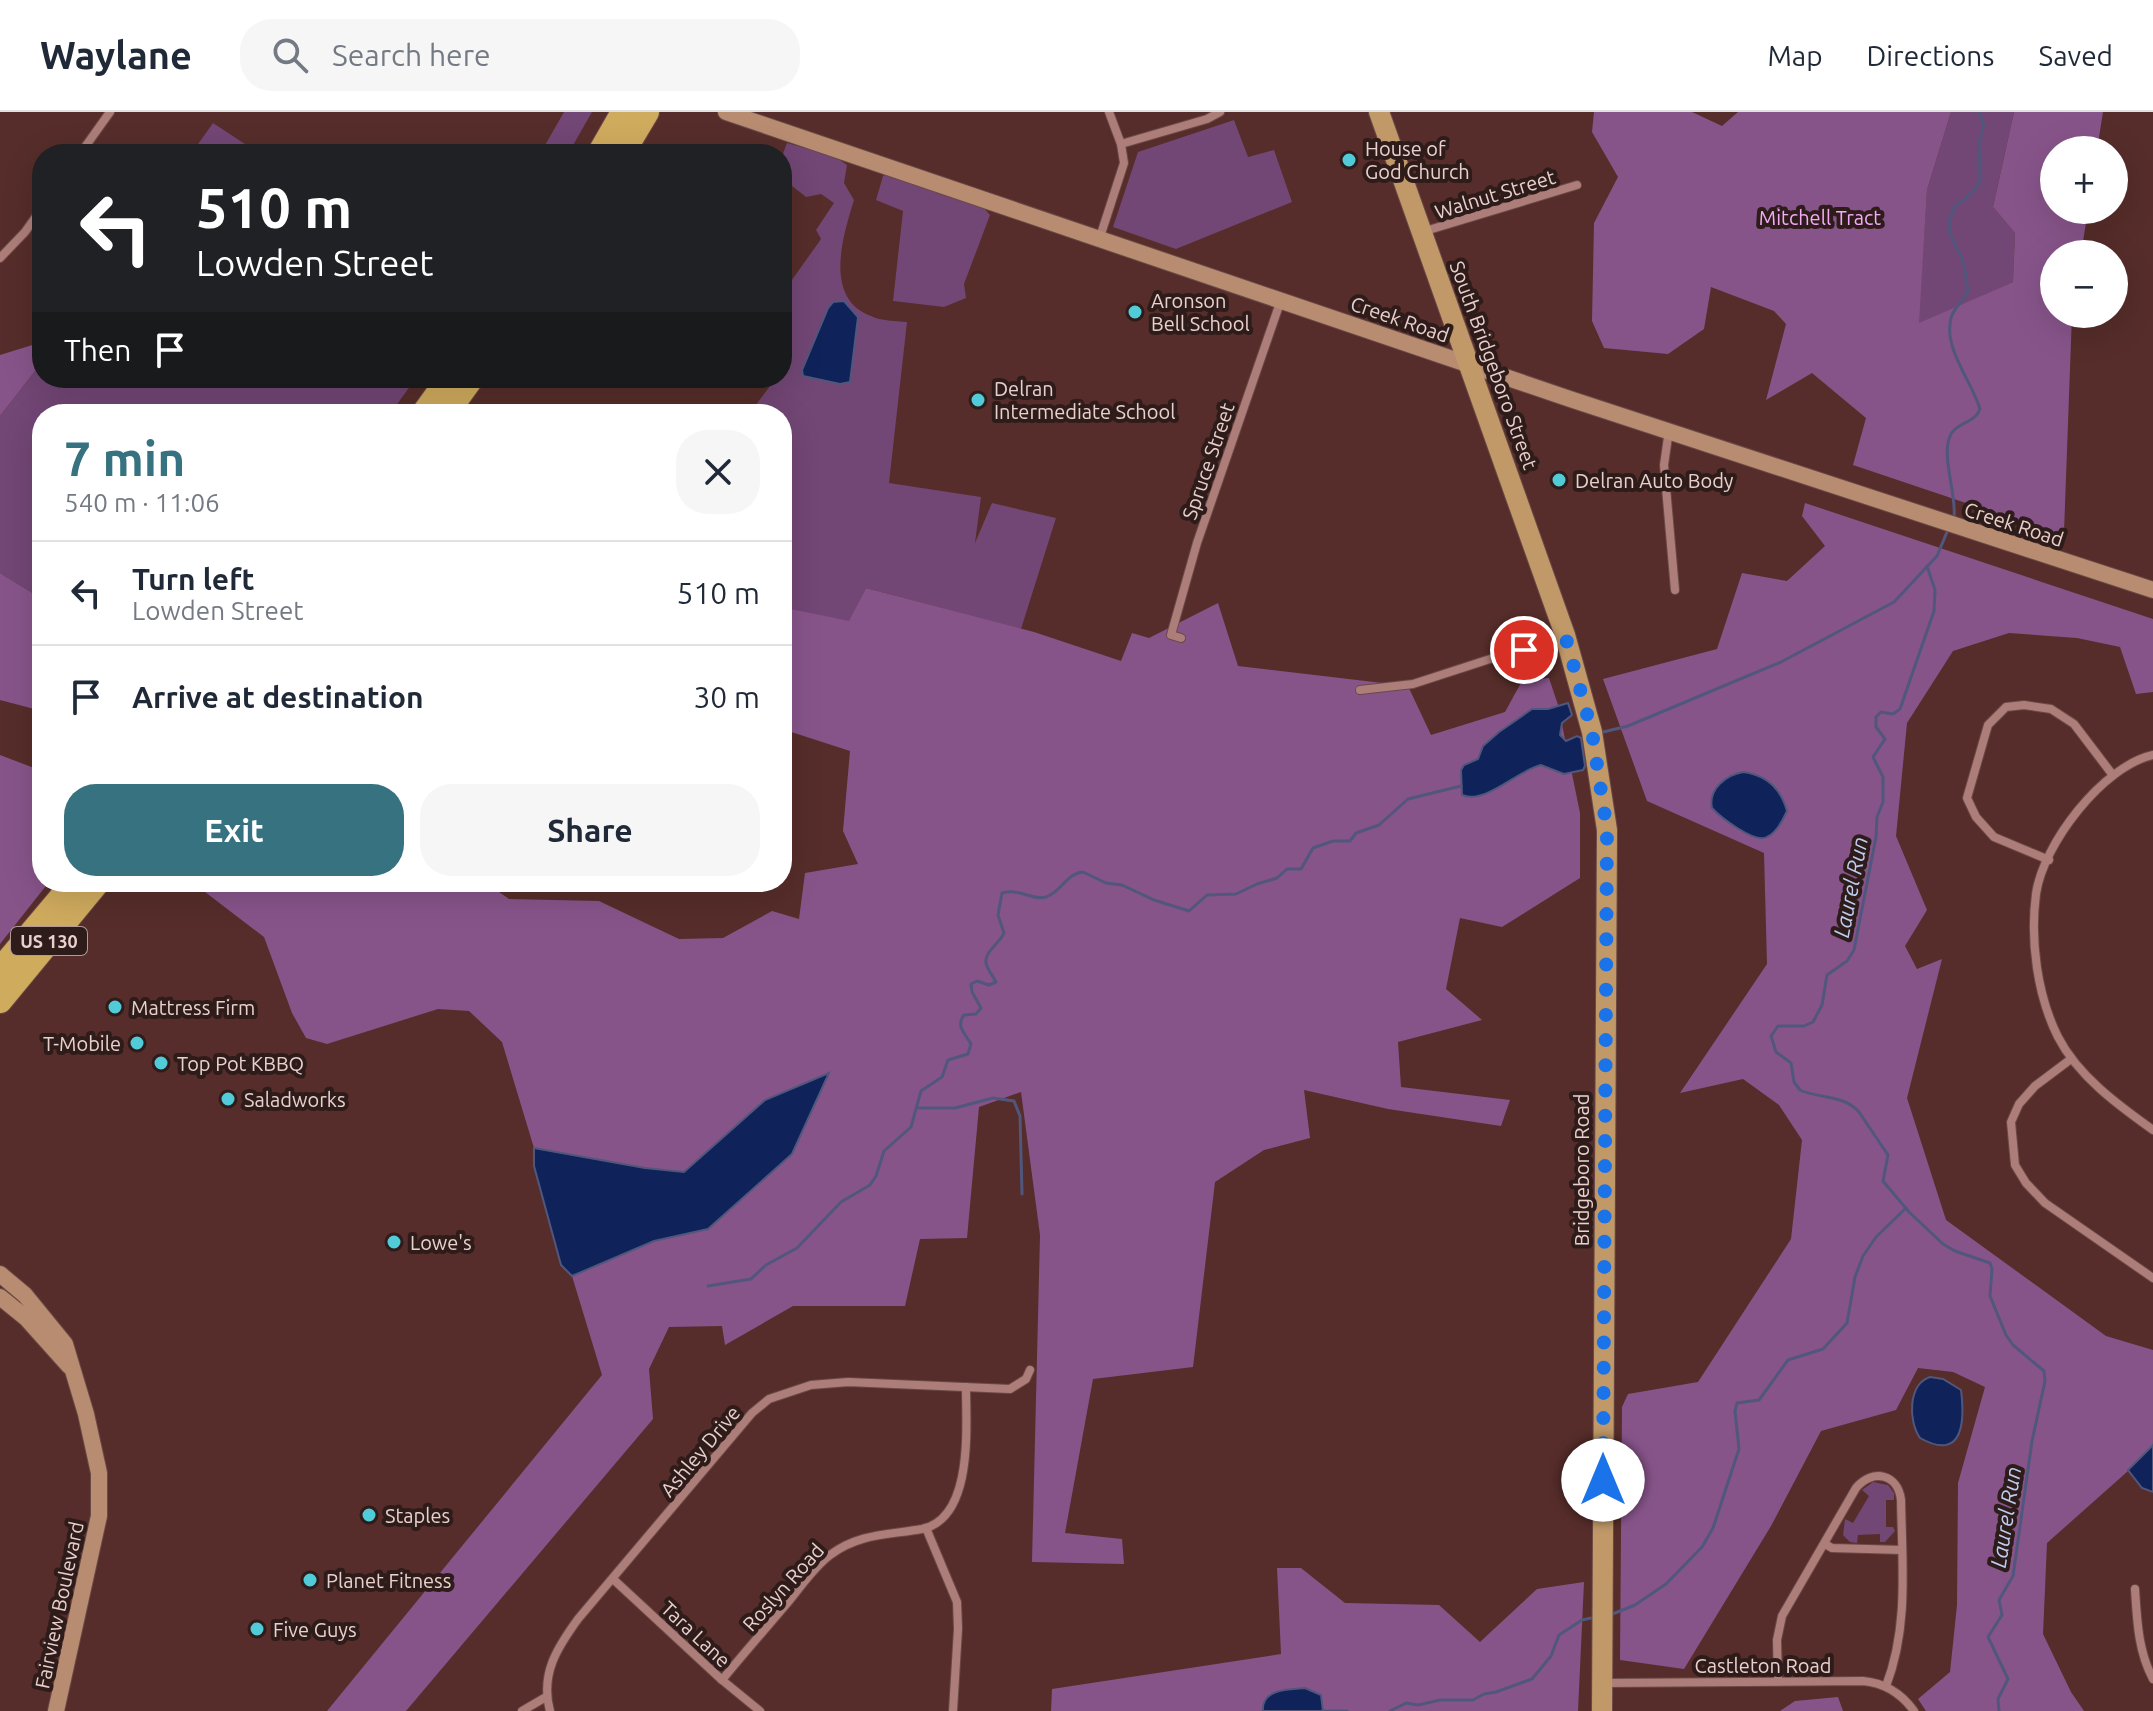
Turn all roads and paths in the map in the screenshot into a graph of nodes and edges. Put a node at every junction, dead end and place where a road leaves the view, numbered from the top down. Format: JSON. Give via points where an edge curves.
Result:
{"nodes":[{"id":1,"x":110,"y":112,"type":"edge"},
{"id":2,"x":643,"y":112,"type":"edge"},
{"id":3,"x":726,"y":112,"type":"edge"},
{"id":4,"x":1109,"y":112,"type":"edge"},
{"id":5,"x":1220,"y":112,"type":"edge"},
{"id":6,"x":1383,"y":113,"type":"edge"},
{"id":7,"x":87,"y":144,"type":"edge"},
{"id":8,"x":609,"y":144,"type":"edge"},
{"id":9,"x":627,"y":144,"type":"edge"},
{"id":10,"x":1121,"y":144,"type":"junction"},
{"id":11,"x":1577,"y":185,"type":"dead end"},
{"id":12,"x":32,"y":222,"type":"edge"},
{"id":13,"x":1421,"y":233,"type":"junction"},
{"id":14,"x":1100,"y":237,"type":"junction"},
{"id":15,"x":0,"y":258,"type":"edge"},
{"id":16,"x":1282,"y":300,"type":"junction"},
{"id":17,"x":1468,"y":363,"type":"junction"},
{"id":18,"x":1670,"y":429,"type":"junction"},
{"id":19,"x":1675,"y":590,"type":"dead end"},
{"id":20,"x":2153,"y":590,"type":"edge"},
{"id":21,"x":1565,"y":635,"type":"junction"},
{"id":22,"x":1181,"y":638,"type":"dead end"},
{"id":23,"x":1360,"y":690,"type":"dead end"},
{"id":24,"x":2153,"y":755,"type":"edge"},
{"id":25,"x":2112,"y":774,"type":"junction"},
{"id":26,"x":2049,"y":860,"type":"junction"},
{"id":27,"x":66,"y":892,"type":"edge"},
{"id":28,"x":90,"y":892,"type":"edge"},
{"id":29,"x":0,"y":970,"type":"edge"},
{"id":30,"x":0,"y":1001,"type":"edge"},
{"id":31,"x":2071,"y":1059,"type":"junction"},
{"id":32,"x":2153,"y":1130,"type":"edge"},
{"id":33,"x":0,"y":1274,"type":"edge"},
{"id":34,"x":2153,"y":1278,"type":"edge"},
{"id":35,"x":0,"y":1297,"type":"edge"},
{"id":36,"x":71,"y":1367,"type":"junction"},
{"id":37,"x":1030,"y":1370,"type":"dead end"},
{"id":38,"x":966,"y":1387,"type":"junction"},
{"id":39,"x":926,"y":1528,"type":"junction"},
{"id":40,"x":1825,"y":1544,"type":"junction"},
{"id":41,"x":1902,"y":1550,"type":"junction"},
{"id":42,"x":613,"y":1579,"type":"junction"},
{"id":43,"x":2135,"y":1589,"type":"dead end"},
{"id":44,"x":2153,"y":1679,"type":"edge"},
{"id":45,"x":722,"y":1680,"type":"junction"},
{"id":46,"x":1778,"y":1680,"type":"junction"},
{"id":47,"x":1602,"y":1683,"type":"junction"},
{"id":48,"x":1886,"y":1686,"type":"junction"},
{"id":49,"x":546,"y":1697,"type":"junction"},
{"id":50,"x":56,"y":1711,"type":"edge"},
{"id":51,"x":522,"y":1711,"type":"edge"},
{"id":52,"x":550,"y":1711,"type":"edge"},
{"id":53,"x":760,"y":1711,"type":"edge"},
{"id":54,"x":953,"y":1711,"type":"edge"},
{"id":55,"x":1602,"y":1711,"type":"edge"},
{"id":56,"x":1914,"y":1711,"type":"edge"}],
"edges":[{"from":1,"to":7,"type":"street"},
{"from":2,"to":8,"type":"highway"},
{"from":2,"to":9,"type":"highway"},
{"from":3,"to":14,"type":"street","name":"Creek Road"},
{"from":4,"to":10,"type":"street"},
{"from":5,"to":10,"type":"street"},
{"from":6,"to":13,"type":"main road","name":"South Bridgeboro Street"},
{"from":10,"to":14,"type":"street","via":[[1124,163]]},
{"from":11,"to":13,"type":"street","name":"Walnut Street"},
{"from":12,"to":15,"type":"street"},
{"from":13,"to":17,"type":"main road","name":"South Bridgeboro Street"},
{"from":14,"to":16,"type":"street","name":"Creek Road"},
{"from":16,"to":17,"type":"street","name":"Creek Road"},
{"from":16,"to":22,"type":"street","name":"Spruce Street","via":[[1197,543],[1171,635]]},
{"from":17,"to":18,"type":"street","name":"Creek Road"},
{"from":17,"to":21,"type":"main road","name":"South Bridgeboro Street"},
{"from":18,"to":19,"type":"street","via":[[1664,465]]},
{"from":18,"to":20,"type":"street","name":"Creek Road"},
{"from":21,"to":23,"type":"street","via":[[1413,684]]},
{"from":21,"to":47,"type":"main road","name":"Bridgeboro Road","via":[[1592,732],[1607,830]]},
{"from":24,"to":25,"type":"street"},
{"from":25,"to":26,"type":"street","via":[[2087,797]]},
{"from":25,"to":26,"type":"street","via":[[2074,724],[2051,709],[2006,707],[1988,725],[1967,798],[1994,837]]},
{"from":26,"to":31,"type":"street","via":[[2036,891],[2035,953],[2049,1015]]},
{"from":27,"to":29,"type":"highway","number":"US 130"},
{"from":28,"to":30,"type":"highway","number":"US 130"},
{"from":31,"to":32,"type":"street"},
{"from":31,"to":34,"type":"street","via":[[2019,1104],[2011,1122],[2015,1165],[2045,1203]]},
{"from":33,"to":36,"type":"street","name":"Fairview Boulevard","via":[[50,1323],[65,1344]]},
{"from":35,"to":36,"type":"street","name":"Fairview Boulevard"},
{"from":36,"to":50,"type":"street","name":"Fairview Boulevard","via":[[99,1473],[99,1516]]},
{"from":37,"to":38,"type":"street","name":"Ashley Drive","via":[[1010,1389]]},
{"from":38,"to":39,"type":"street","via":[[963,1482],[942,1516]]},
{"from":38,"to":42,"type":"street","name":"Ashley Drive","via":[[823,1384],[769,1399]]},
{"from":39,"to":45,"type":"street","name":"Roslyn Road","via":[[867,1536],[829,1556]]},
{"from":39,"to":54,"type":"street","via":[[957,1602]]},
{"from":40,"to":41,"type":"street"},
{"from":40,"to":41,"type":"street","via":[[1859,1484],[1878,1476],[1900,1490]]},
{"from":40,"to":46,"type":"street","via":[[1782,1616]]},
{"from":41,"to":48,"type":"street","via":[[1900,1642]]},
{"from":42,"to":45,"type":"street","name":"Tara Lane"},
{"from":42,"to":49,"type":"street","name":"Ashley Drive","via":[[557,1648],[545,1682]]},
{"from":43,"to":44,"type":"street","via":[[2138,1631]]},
{"from":45,"to":53,"type":"street","name":"Tara Lane"},
{"from":46,"to":47,"type":"street","name":"Castleton Road"},
{"from":46,"to":48,"type":"street","name":"Castleton Road"},
{"from":47,"to":55,"type":"main road","name":"Bridgeboro Road"},
{"from":48,"to":56,"type":"street"},
{"from":49,"to":51,"type":"street"},
{"from":49,"to":52,"type":"street","name":"Ashley Drive"}]}
